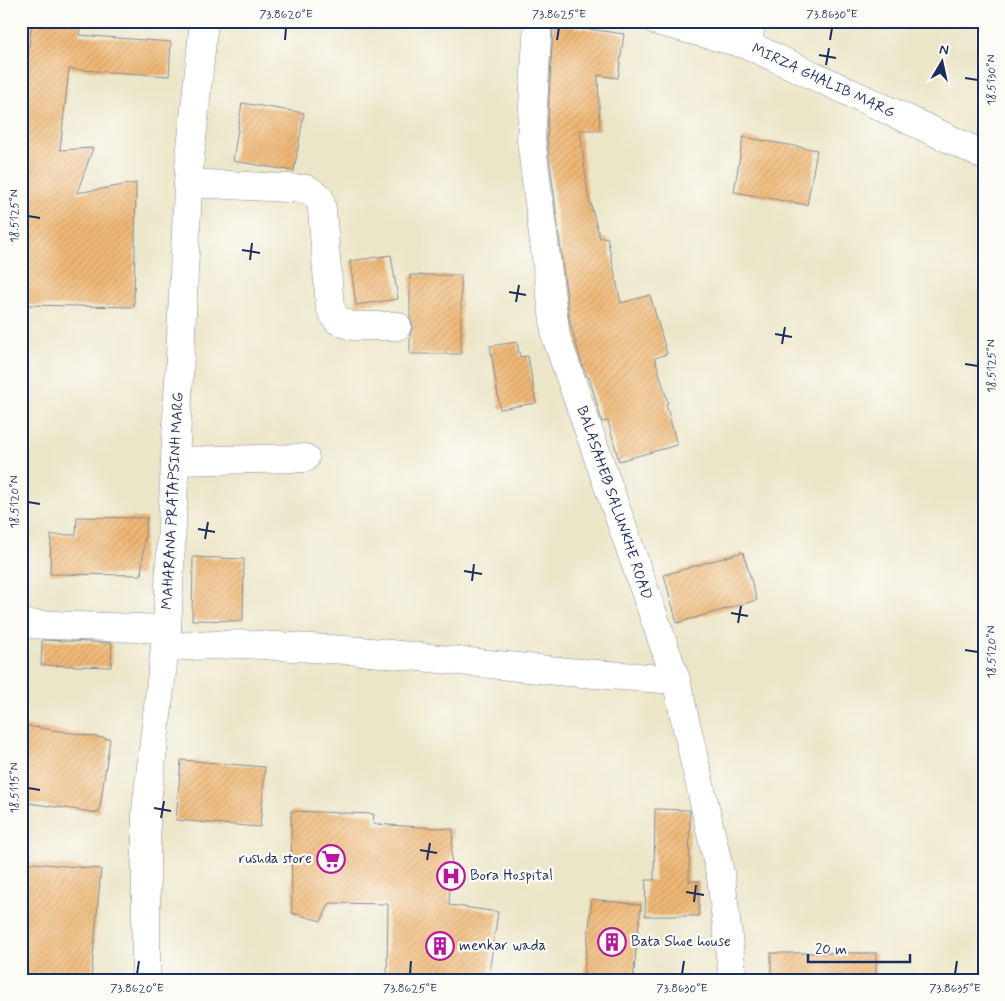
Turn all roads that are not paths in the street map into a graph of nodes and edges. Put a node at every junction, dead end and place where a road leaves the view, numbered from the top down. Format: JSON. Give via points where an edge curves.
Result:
{"nodes":[{"id":1,"x":204,"y":21,"type":"edge"},
{"id":2,"x":538,"y":21,"type":"edge"},
{"id":3,"x":657,"y":21,"type":"edge"},
{"id":4,"x":749,"y":33,"type":"edge"},
{"id":5,"x":984,"y":156,"type":"edge"},
{"id":6,"x":188,"y":183,"type":"junction"},
{"id":7,"x":397,"y":326,"type":"dead end"},
{"id":8,"x":305,"y":458,"type":"dead end"},
{"id":9,"x":175,"y":461,"type":"junction"},
{"id":10,"x":21,"y":624,"type":"edge"},
{"id":11,"x":166,"y":638,"type":"junction"},
{"id":12,"x":676,"y":680,"type":"junction"},
{"id":13,"x":146,"y":980,"type":"edge"},
{"id":14,"x":733,"y":980,"type":"edge"}],
"edges":[{"from":1,"to":6,"type":"street","name":"MAHARANA PRATAPSINH MARG"},
{"from":2,"to":12,"type":"street","name":"BALASAHEB SALUNKHE ROAD","via":[[531,140],[556,337]]},
{"from":3,"to":4,"type":"street","name":"MIRZA GHALIB MARG"},
{"from":4,"to":5,"type":"street","name":"MIRZA GHALIB MARG"},
{"from":6,"to":7,"type":"street","via":[[307,189],[319,197],[330,307],[337,320],[352,326]]},
{"from":6,"to":9,"type":"street","name":"MAHARANA PRATAPSINH MARG"},
{"from":8,"to":9,"type":"street"},
{"from":9,"to":11,"type":"street","name":"MAHARANA PRATAPSINH MARG"},
{"from":10,"to":11,"type":"street"},
{"from":11,"to":12,"type":"street","via":[[361,651]]},
{"from":11,"to":13,"type":"street","name":"MAHARANA PRATAPSINH MARG","via":[[146,810]]},
{"from":12,"to":14,"type":"street","name":"BALASAHEB SALUNKHE ROAD","via":[[721,877]]}]}
